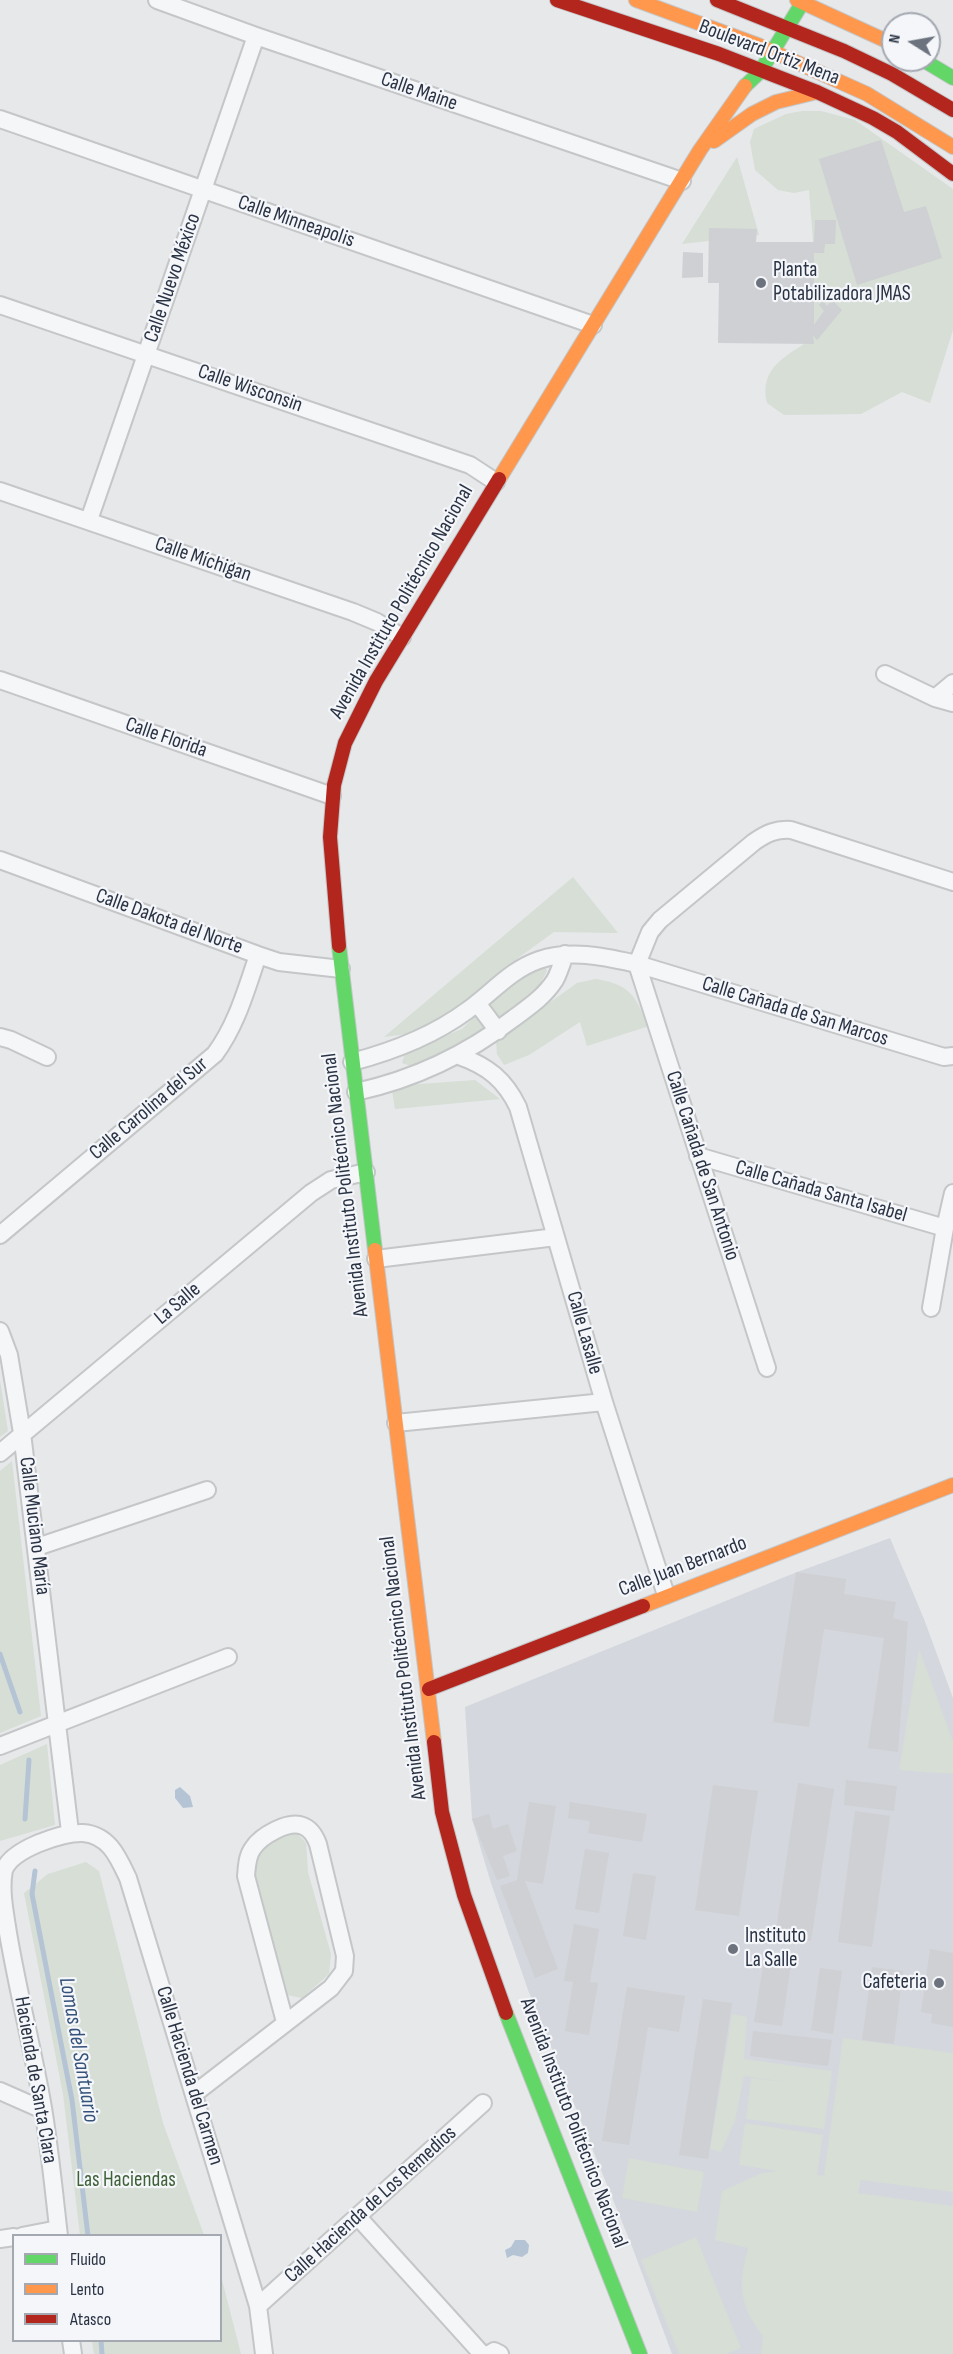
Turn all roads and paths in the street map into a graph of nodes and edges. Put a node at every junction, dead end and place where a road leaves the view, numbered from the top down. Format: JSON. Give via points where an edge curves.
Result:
{"nodes":[{"id":1,"x":157,"y":0,"type":"edge"},
{"id":2,"x":557,"y":0,"type":"edge"},
{"id":3,"x":636,"y":0,"type":"edge"},
{"id":4,"x":717,"y":0,"type":"edge"},
{"id":5,"x":801,"y":1,"type":"edge"},
{"id":6,"x":774,"y":15,"type":"junction"},
{"id":7,"x":788,"y":27,"type":"junction"},
{"id":8,"x":256,"y":36,"type":"junction"},
{"id":9,"x":881,"y":38,"type":"edge"},
{"id":10,"x":758,"y":45,"type":"junction"},
{"id":11,"x":774,"y":51,"type":"junction"},
{"id":12,"x":747,"y":66,"type":"junction"},
{"id":13,"x":760,"y":72,"type":"junction"},
{"id":14,"x":743,"y":87,"type":"junction"},
{"id":15,"x":817,"y":92,"type":"junction"},
{"id":16,"x":953,"y":110,"type":"edge"},
{"id":17,"x":0,"y":119,"type":"edge"},
{"id":18,"x":953,"y":147,"type":"edge"},
{"id":19,"x":700,"y":150,"type":"junction"},
{"id":20,"x":953,"y":174,"type":"edge"},
{"id":21,"x":682,"y":180,"type":"junction"},
{"id":22,"x":203,"y":190,"type":"junction"},
{"id":23,"x":0,"y":305,"type":"edge"},
{"id":24,"x":593,"y":325,"type":"junction"},
{"id":25,"x":147,"y":354,"type":"junction"},
{"id":26,"x":496,"y":482,"type":"junction"},
{"id":27,"x":0,"y":491,"type":"edge"},
{"id":28,"x":89,"y":520,"type":"junction"},
{"id":29,"x":402,"y":637,"type":"junction"},
{"id":30,"x":885,"y":674,"type":"dead end"},
{"id":31,"x":0,"y":680,"type":"edge"},
{"id":32,"x":953,"y":683,"type":"edge"},
{"id":33,"x":935,"y":698,"type":"junction"},
{"id":34,"x":953,"y":703,"type":"edge"},
{"id":35,"x":332,"y":796,"type":"junction"},
{"id":36,"x":0,"y":860,"type":"edge"},
{"id":37,"x":953,"y":882,"type":"edge"},
{"id":38,"x":565,"y":954,"type":"junction"},
{"id":39,"x":258,"y":955,"type":"junction"},
{"id":40,"x":638,"y":964,"type":"junction"},
{"id":41,"x":341,"y":969,"type":"junction"},
{"id":42,"x":477,"y":1003,"type":"junction"},
{"id":43,"x":498,"y":1031,"type":"junction"},
{"id":44,"x":0,"y":1037,"type":"edge"},
{"id":45,"x":459,"y":1056,"type":"junction"},
{"id":46,"x":953,"y":1056,"type":"edge"},
{"id":47,"x":47,"y":1057,"type":"dead end"},
{"id":48,"x":352,"y":1062,"type":"junction"},
{"id":49,"x":356,"y":1092,"type":"junction"},
{"id":50,"x":698,"y":1156,"type":"junction"},
{"id":51,"x":366,"y":1172,"type":"junction"},
{"id":52,"x":953,"y":1193,"type":"edge"},
{"id":53,"x":945,"y":1228,"type":"junction"},
{"id":54,"x":0,"y":1234,"type":"edge"},
{"id":55,"x":556,"y":1237,"type":"junction"},
{"id":56,"x":376,"y":1259,"type":"junction"},
{"id":57,"x":931,"y":1308,"type":"dead end"},
{"id":58,"x":0,"y":1331,"type":"edge"},
{"id":59,"x":767,"y":1368,"type":"dead end"},
{"id":60,"x":604,"y":1402,"type":"junction"},
{"id":61,"x":396,"y":1423,"type":"junction"},
{"id":62,"x":22,"y":1433,"type":"junction"},
{"id":63,"x":0,"y":1453,"type":"edge"},
{"id":64,"x":952,"y":1489,"type":"edge"},
{"id":65,"x":207,"y":1490,"type":"dead end"},
{"id":66,"x":37,"y":1547,"type":"junction"},
{"id":67,"x":666,"y":1595,"type":"junction"},
{"id":68,"x":228,"y":1657,"type":"dead end"},
{"id":69,"x":429,"y":1689,"type":"junction"},
{"id":70,"x":58,"y":1722,"type":"junction"},
{"id":71,"x":0,"y":1746,"type":"edge"},
{"id":72,"x":70,"y":1832,"type":"junction"},
{"id":73,"x":1,"y":1891,"type":"edge"},
{"id":74,"x":285,"y":2022,"type":"junction"},
{"id":75,"x":0,"y":2091,"type":"edge"},
{"id":76,"x":194,"y":2094,"type":"junction"},
{"id":77,"x":483,"y":2103,"type":"dead end"},
{"id":78,"x":44,"y":2110,"type":"junction"},
{"id":79,"x":358,"y":2217,"type":"junction"},
{"id":80,"x":58,"y":2232,"type":"edge"},
{"id":81,"x":34,"y":2234,"type":"edge"},
{"id":82,"x":258,"y":2306,"type":"junction"},
{"id":83,"x":264,"y":2354,"type":"edge"},
{"id":84,"x":482,"y":2354,"type":"edge"},
{"id":85,"x":489,"y":2354,"type":"edge"},
{"id":86,"x":500,"y":2354,"type":"edge"},
{"id":87,"x":640,"y":2354,"type":"edge"}],
"edges":[{"from":1,"to":8,"type":"street","name":"Calle Maine"},
{"from":2,"to":12,"type":"main road","name":"Boulevard Ortiz Mena"},
{"from":3,"to":10,"type":"main road"},
{"from":4,"to":6,"type":"main road"},
{"from":5,"to":7,"type":"main road","name":"Avenida Instituto Politécnico Nacional"},
{"from":5,"to":9,"type":"main road"},
{"from":6,"to":7,"type":"main road"},
{"from":6,"to":10,"type":"main road","name":"Avenida Instituto Politécnico Nacional"},
{"from":7,"to":11,"type":"main road","name":"Avenida Instituto Politécnico Nacional"},
{"from":7,"to":16,"type":"main road","via":[[892,74]]},
{"from":8,"to":21,"type":"street","name":"Calle Maine"},
{"from":8,"to":22,"type":"street","name":"Calle Nuevo México"},
{"from":10,"to":11,"type":"main road"},
{"from":10,"to":12,"type":"main road","name":"Avenida Instituto Politécnico Nacional"},
{"from":11,"to":13,"type":"main road","name":"Avenida Instituto Politécnico Nacional"},
{"from":11,"to":18,"type":"main road","via":[[867,94]]},
{"from":12,"to":13,"type":"main road","name":"Boulevard Ortiz Mena"},
{"from":12,"to":14,"type":"main road","name":"Avenida Instituto Politécnico Nacional"},
{"from":13,"to":14,"type":"main road","name":"Avenida Instituto Politécnico Nacional"},
{"from":13,"to":15,"type":"main road","name":"Boulevard Ortiz Mena"},
{"from":14,"to":19,"type":"main road","name":"Avenida Instituto Politécnico Nacional"},
{"from":15,"to":19,"type":"main road","via":[[776,102]]},
{"from":15,"to":20,"type":"main road","name":"Boulevard Ortiz Mena","via":[[897,132]]},
{"from":17,"to":22,"type":"street","name":"Calle Minneapolis"},
{"from":19,"to":21,"type":"main road","name":"Avenida Instituto Politécnico Nacional"},
{"from":21,"to":24,"type":"main road","name":"Avenida Instituto Politécnico Nacional"},
{"from":22,"to":24,"type":"street","name":"Calle Minneapolis"},
{"from":22,"to":25,"type":"street","name":"Calle Nuevo México"},
{"from":23,"to":25,"type":"street","name":"Calle Wisconsin"},
{"from":24,"to":26,"type":"main road","name":"Avenida Instituto Politécnico Nacional"},
{"from":25,"to":26,"type":"street","name":"Calle Wisconsin","via":[[470,465]]},
{"from":25,"to":28,"type":"street","name":"Calle Nuevo México"},
{"from":26,"to":29,"type":"main road","name":"Avenida Instituto Politécnico Nacional"},
{"from":27,"to":28,"type":"street","name":"Calle Míchigan"},
{"from":28,"to":29,"type":"street","name":"Calle Míchigan","via":[[353,612]]},
{"from":29,"to":35,"type":"main road","name":"Avenida Instituto Politécnico Nacional","via":[[355,719],[340,758]]},
{"from":30,"to":33,"type":"street"},
{"from":31,"to":35,"type":"street","name":"Calle Florida"},
{"from":32,"to":33,"type":"street"},
{"from":33,"to":34,"type":"street"},
{"from":35,"to":41,"type":"main road","name":"Avenida Instituto Politécnico Nacional","via":[[330,829]]},
{"from":36,"to":39,"type":"street","name":"Calle Dakota del Norte"},
{"from":37,"to":40,"type":"street","via":[[778,829],[754,842],[660,920],[650,932]]},
{"from":38,"to":40,"type":"street","name":"Calle Cañada de San Marcos","via":[[596,955]]},
{"from":38,"to":42,"type":"street","name":"Calle Cañada de San Marcos","via":[[514,972]]},
{"from":38,"to":43,"type":"street","via":[[555,980],[538,1000]]},
{"from":39,"to":41,"type":"street","name":"Calle Dakota del Norte","via":[[279,962]]},
{"from":39,"to":54,"type":"street","name":"Calle Carolina del Sur","via":[[237,1017],[215,1054]]},
{"from":40,"to":46,"type":"street","name":"Calle Cañada de San Marcos","via":[[944,1057]]},
{"from":40,"to":50,"type":"street","name":"Calle Cañada de San Antonio"},
{"from":41,"to":48,"type":"main road","name":"Avenida Instituto Politécnico Nacional"},
{"from":42,"to":43,"type":"street"},
{"from":42,"to":48,"type":"street","name":"Calle Cañada de San Marcos","via":[[416,1041]]},
{"from":43,"to":45,"type":"street"},
{"from":44,"to":47,"type":"street"},
{"from":45,"to":49,"type":"street","via":[[411,1078]]},
{"from":45,"to":55,"type":"street","name":"Calle Lasalle","via":[[497,1075],[511,1093]]},
{"from":48,"to":49,"type":"main road","name":"Avenida Instituto Politécnico Nacional"},
{"from":49,"to":51,"type":"main road","name":"Avenida Instituto Politécnico Nacional"},
{"from":50,"to":53,"type":"street","name":"Calle Cañada Santa Isabel"},
{"from":50,"to":59,"type":"street","name":"Calle Cañada de San Antonio"},
{"from":51,"to":56,"type":"main road","name":"Avenida Instituto Politécnico Nacional"},
{"from":51,"to":62,"type":"street","name":"La Salle","via":[[331,1180],[311,1193]]},
{"from":52,"to":53,"type":"street"},
{"from":53,"to":57,"type":"street"},
{"from":55,"to":56,"type":"street"},
{"from":55,"to":60,"type":"street","name":"Calle Lasalle"},
{"from":56,"to":61,"type":"main road","name":"Avenida Instituto Politécnico Nacional"},
{"from":58,"to":62,"type":"street","name":"Calle Muciano María","via":[[9,1355]]},
{"from":60,"to":61,"type":"street"},
{"from":60,"to":67,"type":"street","name":"Calle Lasalle"},
{"from":61,"to":69,"type":"main road","name":"Avenida Instituto Politécnico Nacional"},
{"from":62,"to":63,"type":"street","name":"La Salle"},
{"from":62,"to":66,"type":"street","name":"Calle Muciano María"},
{"from":64,"to":67,"type":"main road","name":"Calle Juan Bernardo"},
{"from":65,"to":66,"type":"street"},
{"from":66,"to":70,"type":"street","name":"Calle Muciano María"},
{"from":67,"to":69,"type":"main road","name":"Calle Juan Bernardo"},
{"from":68,"to":70,"type":"street"},
{"from":69,"to":87,"type":"main road","name":"Avenida Instituto Politécnico Nacional","via":[[442,1812],[464,1895],[492,1977]]},
{"from":70,"to":71,"type":"street"},
{"from":70,"to":72,"type":"street","name":"Calle Muciano María"},
{"from":72,"to":73,"type":"street","via":[[17,1853],[5,1867]]},
{"from":72,"to":76,"type":"street","name":"Calle Hacienda del Carmen","via":[[105,1840],[128,1878]]},
{"from":73,"to":78,"type":"street","name":"Hacienda de Santa Clara"},
{"from":74,"to":74,"type":"street","via":[[331,1988],[344,1971],[345,1963],[318,1844],[313,1833],[297,1825],[269,1832],[252,1848],[246,1876]]},
{"from":74,"to":76,"type":"street"},
{"from":75,"to":78,"type":"street"},
{"from":76,"to":82,"type":"street","name":"Calle Hacienda del Carmen"},
{"from":77,"to":79,"type":"street","name":"Calle Hacienda de Los Remedios"},
{"from":78,"to":80,"type":"street","name":"Hacienda de Santa Clara"},
{"from":79,"to":82,"type":"street","name":"Calle Hacienda de Los Remedios"},
{"from":79,"to":84,"type":"street"},
{"from":80,"to":81,"type":"street"},
{"from":82,"to":83,"type":"street","name":"Calle Hacienda del Carmen"},
{"from":85,"to":86,"type":"street"}]}
